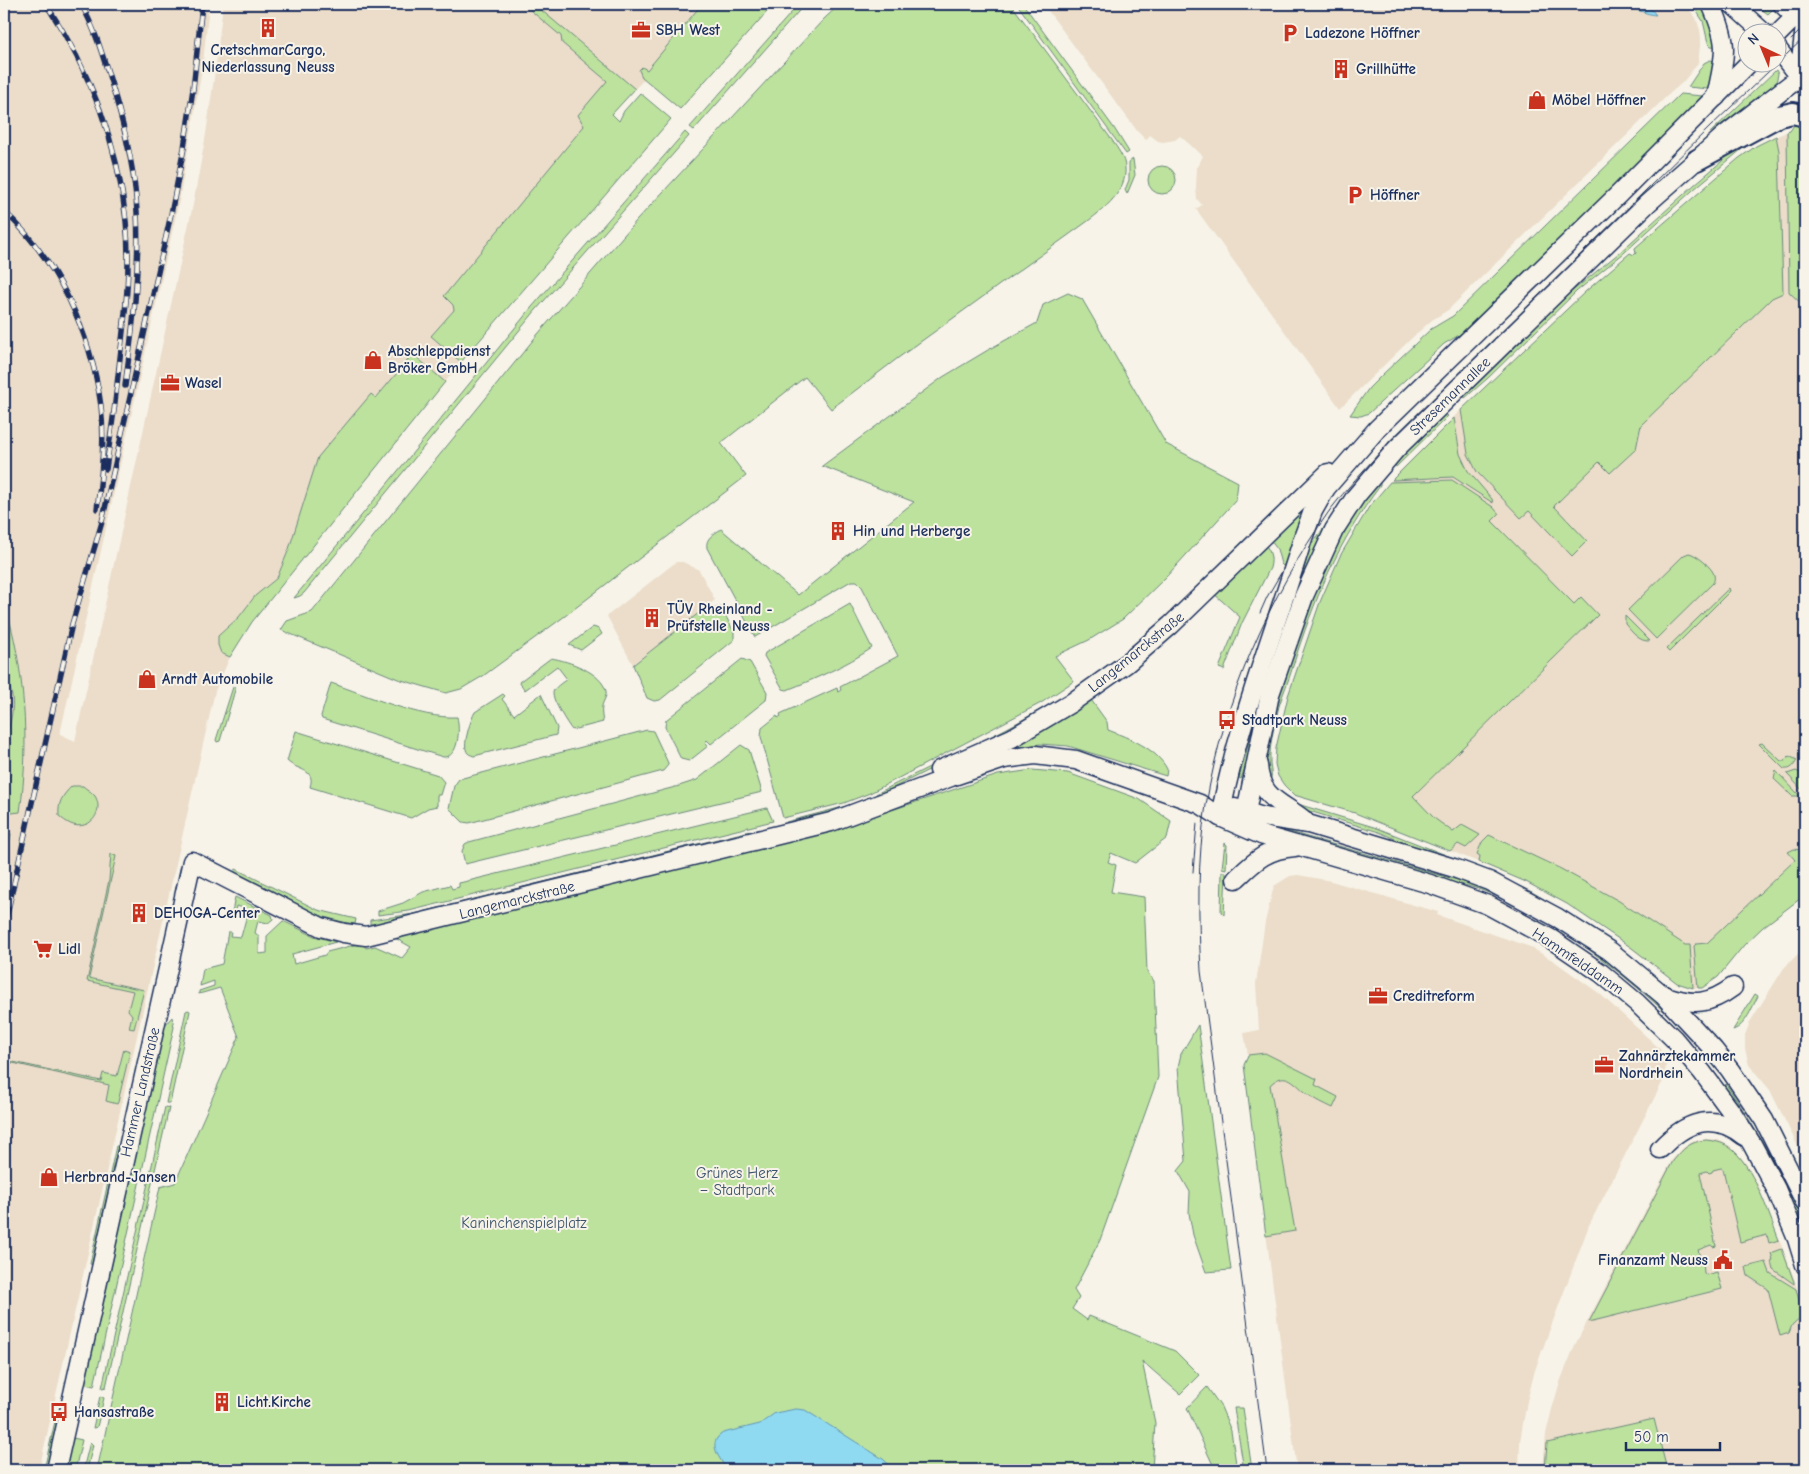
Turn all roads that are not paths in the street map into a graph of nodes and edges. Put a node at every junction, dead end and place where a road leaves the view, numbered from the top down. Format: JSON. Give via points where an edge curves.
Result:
{"nodes":[{"id":1,"x":1711,"y":4,"type":"edge"},
{"id":2,"x":1732,"y":4,"type":"edge"},
{"id":3,"x":1799,"y":16,"type":"edge"},
{"id":4,"x":1752,"y":22,"type":"edge"},
{"id":5,"x":1786,"y":27,"type":"edge"},
{"id":6,"x":1786,"y":44,"type":"edge"},
{"id":7,"x":1804,"y":49,"type":"edge"},
{"id":8,"x":1786,"y":59,"type":"edge"},
{"id":9,"x":1741,"y":72,"type":"edge"},
{"id":10,"x":1803,"y":78,"type":"edge"},
{"id":11,"x":1716,"y":98,"type":"junction"},
{"id":12,"x":1805,"y":116,"type":"edge"},
{"id":13,"x":1697,"y":160,"type":"junction"},
{"id":14,"x":1377,"y":429,"type":"junction"},
{"id":15,"x":1257,"y":752,"type":"junction"},
{"id":16,"x":1216,"y":809,"type":"junction"},
{"id":17,"x":1246,"y":812,"type":"junction"},
{"id":18,"x":852,"y":814,"type":"junction"},
{"id":19,"x":1308,"y":824,"type":"junction"},
{"id":20,"x":1303,"y":846,"type":"junction"},
{"id":21,"x":192,"y":861,"type":"joint"},
{"id":22,"x":1236,"y":879,"type":"dead end"},
{"id":23,"x":1733,"y":986,"type":"dead end"},
{"id":24,"x":1663,"y":995,"type":"junction"},
{"id":25,"x":1752,"y":1144,"type":"junction"},
{"id":26,"x":1660,"y":1149,"type":"dead end"},
{"id":27,"x":1805,"y":1202,"type":"edge"},
{"id":28,"x":1805,"y":1265,"type":"edge"},
{"id":29,"x":56,"y":1470,"type":"edge"}],
"edges":[{"from":1,"to":11,"type":"main road","via":[[1720,25],[1725,54]]},
{"from":2,"to":4,"type":"main road"},
{"from":3,"to":5,"type":"main road"},
{"from":3,"to":7,"type":"main road"},
{"from":6,"to":7,"type":"main road"},
{"from":7,"to":10,"type":"main road"},
{"from":8,"to":10,"type":"main road"},
{"from":9,"to":11,"type":"main road","name":"Stresemannallee"},
{"from":10,"to":13,"type":"main road","name":"Stresemannallee","via":[[1726,134]]},
{"from":11,"to":14,"type":"main road","name":"Stresemannallee"},
{"from":12,"to":13,"type":"highway","via":[[1793,113],[1779,116]]},
{"from":13,"to":15,"type":"main road","name":"Stresemannallee","via":[[1648,203],[1397,448],[1356,496],[1330,537],[1304,596],[1270,694]]},
{"from":14,"to":16,"type":"main road","name":"Stresemannallee","via":[[1331,482],[1313,511]]},
{"from":14,"to":18,"type":"main road","name":"Langemarckstraße","via":[[1338,462],[1171,625],[1099,684],[1012,738]]},
{"from":15,"to":17,"type":"main road","name":"Stresemannallee"},
{"from":15,"to":19,"type":"main road","via":[[1263,787],[1278,804]]},
{"from":16,"to":17,"type":"main road","name":"Langemarckstraße"},
{"from":16,"to":18,"type":"main road","name":"Langemarckstraße","via":[[1089,764],[1035,755],[990,763]]},
{"from":16,"to":20,"type":"main road","name":"Hammfelddamm","via":[[1243,829]]},
{"from":17,"to":19,"type":"main road","name":"Hammfelddamm","via":[[1263,818]]},
{"from":18,"to":21,"type":"main road","name":"Langemarckstraße","via":[[366,936],[321,926]]},
{"from":19,"to":24,"type":"main road","name":"Hammfelddamm","via":[[1488,881],[1558,918],[1610,951]]},
{"from":20,"to":22,"type":"main road","via":[[1267,853]]},
{"from":20,"to":25,"type":"main road","name":"Hammfelddamm","via":[[1488,905],[1551,939],[1601,973],[1674,1039],[1715,1089]]},
{"from":21,"to":29,"type":"main road","name":"Hammer Landstraße"},
{"from":23,"to":24,"type":"main road","via":[[1718,997],[1701,1002],[1684,1002]]},
{"from":24,"to":27,"type":"main road","name":"Hammfelddamm","via":[[1730,1070],[1764,1120]]},
{"from":25,"to":26,"type":"main road","via":[[1729,1126],[1706,1122],[1678,1131]]},
{"from":25,"to":28,"type":"main road","name":"Hammfelddamm","via":[[1776,1189]]}]}
